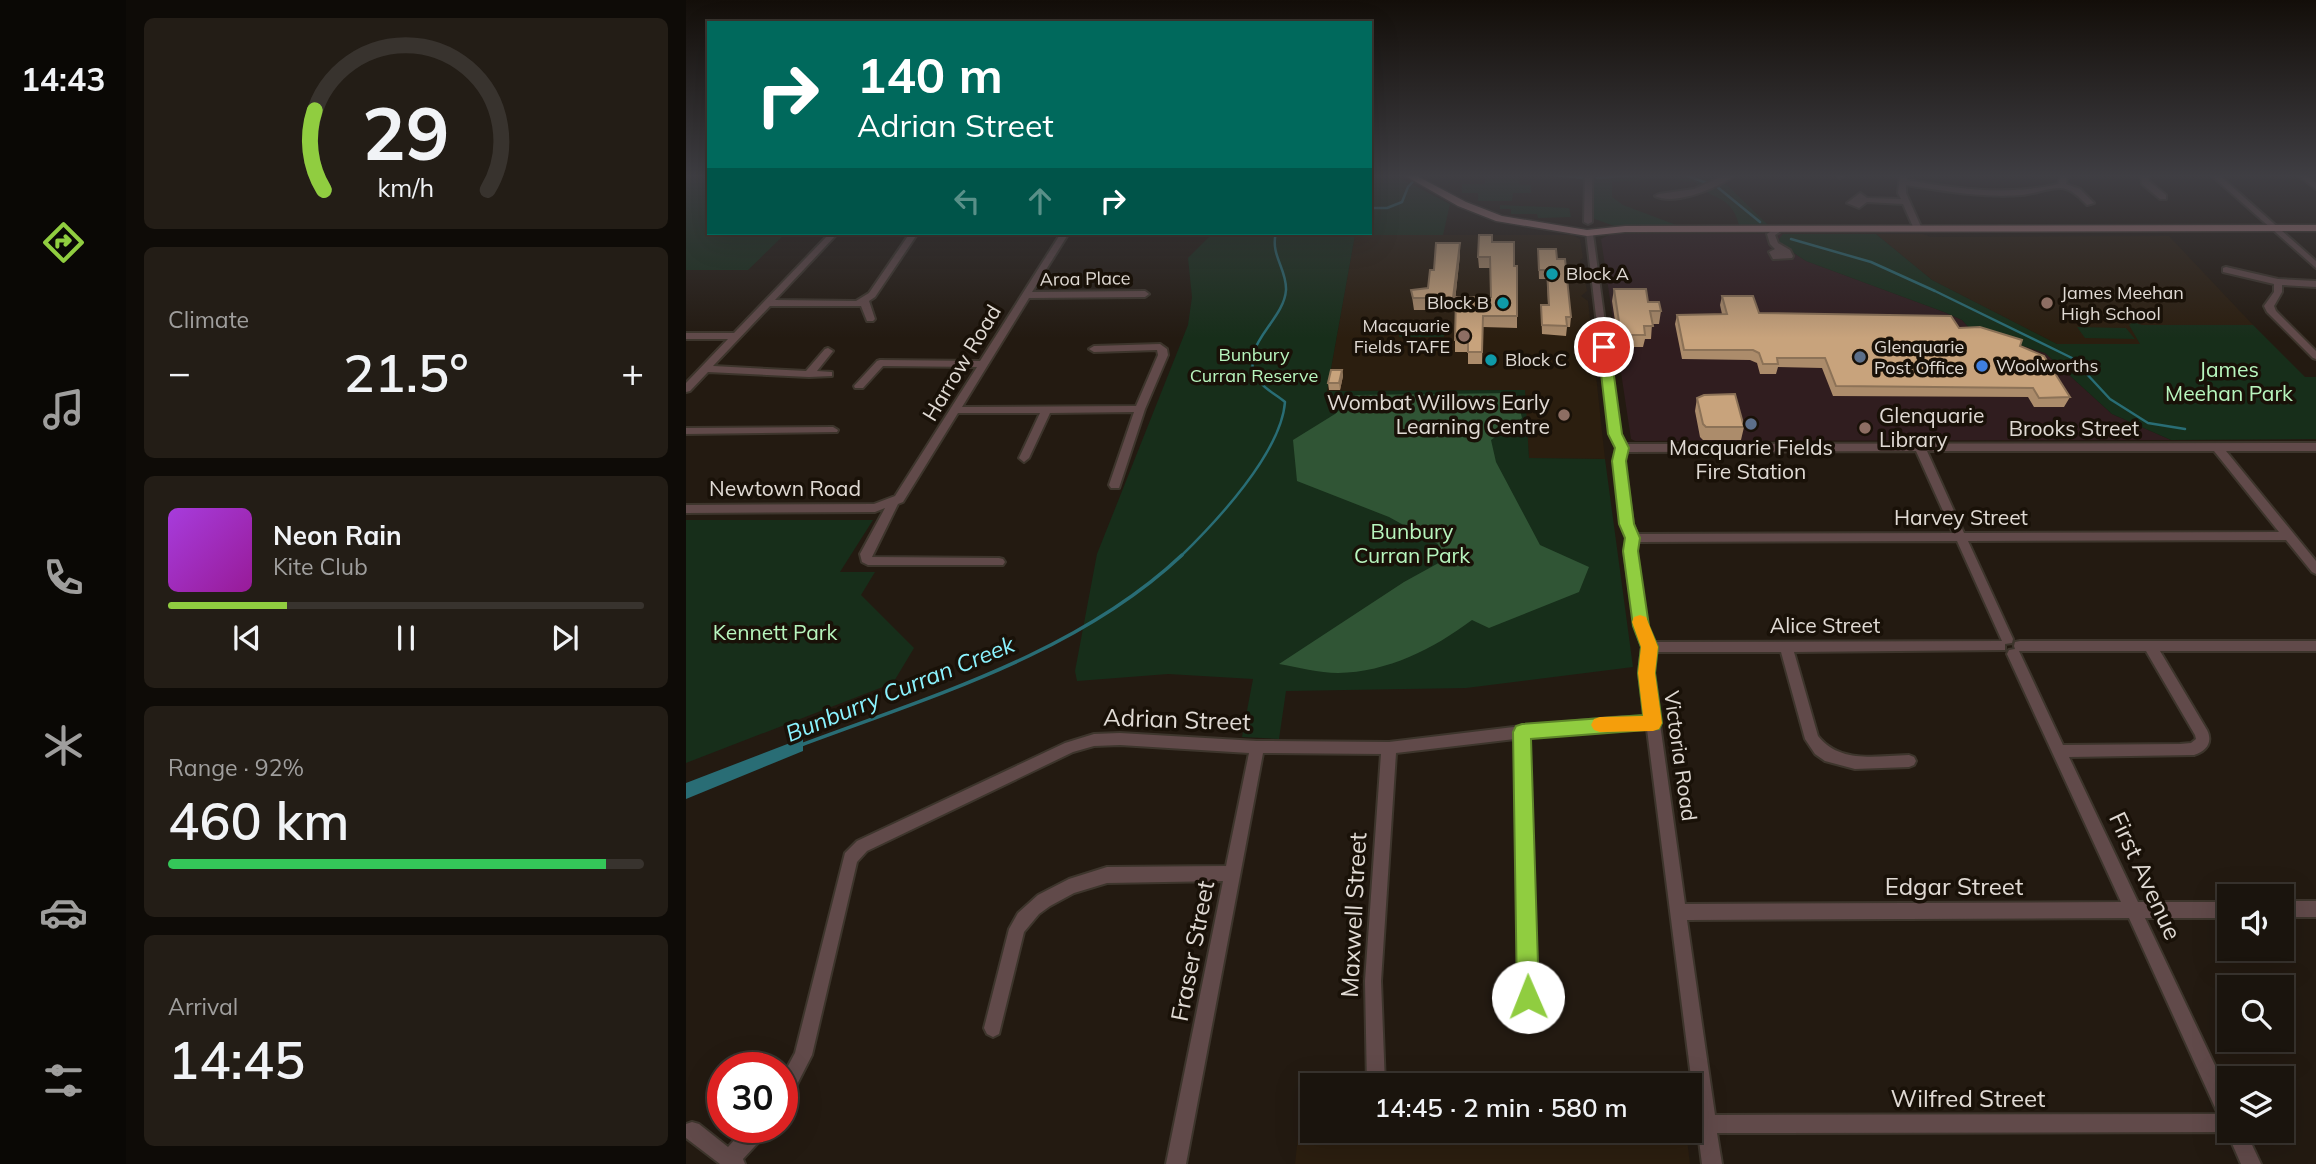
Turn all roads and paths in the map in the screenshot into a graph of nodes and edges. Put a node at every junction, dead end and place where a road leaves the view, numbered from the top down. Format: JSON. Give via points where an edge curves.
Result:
{"nodes":[{"id":1,"x":1589,"y":229,"type":"edge"},
{"id":2,"x":1750,"y":229,"type":"edge"},
{"id":3,"x":1902,"y":229,"type":"edge"},
{"id":4,"x":2276,"y":229,"type":"edge"},
{"id":5,"x":1770,"y":232,"type":"junction"},
{"id":6,"x":832,"y":235,"type":"edge"},
{"id":7,"x":913,"y":235,"type":"edge"},
{"id":8,"x":1064,"y":235,"type":"edge"},
{"id":9,"x":1777,"y":251,"type":"dead end"},
{"id":10,"x":2316,"y":265,"type":"edge"},
{"id":11,"x":2226,"y":270,"type":"dead end"},
{"id":12,"x":2278,"y":282,"type":"junction"},
{"id":13,"x":2316,"y":284,"type":"edge"},
{"id":14,"x":1145,"y":294,"type":"dead end"},
{"id":15,"x":1026,"y":295,"type":"junction"},
{"id":16,"x":864,"y":301,"type":"junction"},
{"id":17,"x":768,"y":303,"type":"junction"},
{"id":18,"x":870,"y":319,"type":"dead end"},
{"id":19,"x":686,"y":336,"type":"edge"},
{"id":20,"x":737,"y":336,"type":"junction"},
{"id":21,"x":1094,"y":349,"type":"dead end"},
{"id":22,"x":828,"y":351,"type":"dead end"},
{"id":23,"x":2316,"y":355,"type":"edge"},
{"id":24,"x":985,"y":363,"type":"junction"},
{"id":25,"x":705,"y":369,"type":"junction"},
{"id":26,"x":809,"y":374,"type":"junction"},
{"id":27,"x":829,"y":374,"type":"dead end"},
{"id":28,"x":859,"y":386,"type":"dead end"},
{"id":29,"x":686,"y":389,"type":"edge"},
{"id":30,"x":1140,"y":409,"type":"junction"},
{"id":31,"x":957,"y":410,"type":"junction"},
{"id":32,"x":1046,"y":410,"type":"junction"},
{"id":33,"x":833,"y":430,"type":"dead end"},
{"id":34,"x":686,"y":431,"type":"edge"},
{"id":35,"x":2316,"y":447,"type":"edge"},
{"id":36,"x":1622,"y":448,"type":"junction"},
{"id":37,"x":1920,"y":448,"type":"junction"},
{"id":38,"x":2218,"y":448,"type":"junction"},
{"id":39,"x":1024,"y":458,"type":"dead end"},
{"id":40,"x":1115,"y":485,"type":"dead end"},
{"id":41,"x":889,"y":504,"type":"junction"},
{"id":42,"x":686,"y":509,"type":"edge"},
{"id":43,"x":2290,"y":537,"type":"junction"},
{"id":44,"x":1633,"y":538,"type":"junction"},
{"id":45,"x":1961,"y":538,"type":"junction"},
{"id":46,"x":999,"y":562,"type":"dead end"},
{"id":47,"x":2316,"y":569,"type":"edge"},
{"id":48,"x":2010,"y":646,"type":"junction"},
{"id":49,"x":2316,"y":646,"type":"edge"},
{"id":50,"x":1649,"y":647,"type":"junction"},
{"id":51,"x":1786,"y":648,"type":"junction"},
{"id":52,"x":2151,"y":648,"type":"junction"},
{"id":53,"x":1653,"y":723,"type":"junction"},
{"id":54,"x":1522,"y":732,"type":"junction"},
{"id":55,"x":1257,"y":747,"type":"junction"},
{"id":56,"x":1389,"y":748,"type":"junction"},
{"id":57,"x":2059,"y":751,"type":"junction"},
{"id":58,"x":1909,"y":761,"type":"dead end"},
{"id":59,"x":1233,"y":873,"type":"junction"},
{"id":60,"x":2294,"y":909,"type":"edge"},
{"id":61,"x":2316,"y":909,"type":"edge"},
{"id":62,"x":2134,"y":910,"type":"junction"},
{"id":63,"x":2217,"y":910,"type":"edge"},
{"id":64,"x":1678,"y":912,"type":"junction"},
{"id":65,"x":1528,"y":1024,"type":"dead end"},
{"id":66,"x":993,"y":1028,"type":"dead end"},
{"id":67,"x":798,"y":1065,"type":"edge"},
{"id":68,"x":1376,"y":1073,"type":"edge"},
{"id":69,"x":2217,"y":1092,"type":"edge"},
{"id":70,"x":2217,"y":1121,"type":"edge"},
{"id":71,"x":1707,"y":1124,"type":"junction"},
{"id":72,"x":692,"y":1131,"type":"dead end"},
{"id":73,"x":747,"y":1143,"type":"edge"},
{"id":74,"x":2241,"y":1143,"type":"edge"},
{"id":75,"x":732,"y":1162,"type":"edge"},
{"id":76,"x":1176,"y":1164,"type":"edge"},
{"id":77,"x":1712,"y":1164,"type":"edge"},
{"id":78,"x":2251,"y":1164,"type":"edge"}],
"edges":[{"from":1,"to":36,"type":"street","name":"Victoria Road","via":[[1615,434]]},
{"from":2,"to":5,"type":"main road"},
{"from":3,"to":5,"type":"main road"},
{"from":4,"to":10,"type":"street"},
{"from":5,"to":9,"type":"street"},
{"from":6,"to":17,"type":"street"},
{"from":7,"to":16,"type":"street"},
{"from":8,"to":15,"type":"street","name":"Harrow Road"},
{"from":11,"to":12,"type":"street"},
{"from":12,"to":13,"type":"street"},
{"from":12,"to":23,"type":"street","via":[[2278,292],[2269,306],[2272,312]]},
{"from":14,"to":15,"type":"street","name":"Aroa Place"},
{"from":15,"to":24,"type":"street","name":"Harrow Road"},
{"from":16,"to":17,"type":"street","via":[[851,305]]},
{"from":16,"to":18,"type":"street"},
{"from":17,"to":20,"type":"street"},
{"from":19,"to":20,"type":"street"},
{"from":20,"to":25,"type":"street"},
{"from":21,"to":30,"type":"street","via":[[1162,349]]},
{"from":22,"to":26,"type":"street"},
{"from":24,"to":28,"type":"street","via":[[882,362]]},
{"from":24,"to":31,"type":"street","name":"Harrow Road"},
{"from":25,"to":26,"type":"street"},
{"from":25,"to":29,"type":"street"},
{"from":26,"to":27,"type":"street"},
{"from":30,"to":32,"type":"street"},
{"from":30,"to":40,"type":"street"},
{"from":31,"to":32,"type":"street"},
{"from":31,"to":41,"type":"street","name":"Harrow Road","via":[[904,493]]},
{"from":32,"to":39,"type":"street"},
{"from":33,"to":34,"type":"street"},
{"from":35,"to":38,"type":"street","name":"Brooks Street"},
{"from":36,"to":37,"type":"street","name":"Brooks Street"},
{"from":36,"to":44,"type":"street","name":"Victoria Road","via":[[1619,461]]},
{"from":37,"to":38,"type":"street","name":"Brooks Street"},
{"from":37,"to":45,"type":"street","name":"First Avenue"},
{"from":38,"to":43,"type":"street"},
{"from":41,"to":42,"type":"street","name":"Newtown Road"},
{"from":41,"to":46,"type":"street","name":"Harrow Road","via":[[890,512],[866,559]]},
{"from":43,"to":45,"type":"street","name":"Harvey Street"},
{"from":43,"to":47,"type":"street"},
{"from":44,"to":45,"type":"street","name":"Harvey Street"},
{"from":44,"to":50,"type":"street","name":"Victoria Road","via":[[1630,551],[1641,626]]},
{"from":45,"to":48,"type":"street","name":"First Avenue"},
{"from":48,"to":51,"type":"street","name":"Alice Street"},
{"from":48,"to":52,"type":"street","name":"Alice Street"},
{"from":48,"to":57,"type":"street","name":"First Avenue"},
{"from":49,"to":52,"type":"street","name":"Alice Street"},
{"from":50,"to":51,"type":"street","name":"Alice Street"},
{"from":50,"to":53,"type":"street","name":"Victoria Road","via":[[1646,673]]},
{"from":51,"to":58,"type":"street","via":[[1818,751],[1840,762]]},
{"from":52,"to":57,"type":"street","via":[[2203,742],[2194,749],[2180,750]]},
{"from":53,"to":54,"type":"street","name":"Adrian Street"},
{"from":53,"to":64,"type":"street","name":"Victoria Road"},
{"from":54,"to":56,"type":"street","name":"Adrian Street"},
{"from":54,"to":65,"type":"street"},
{"from":55,"to":56,"type":"street","name":"Adrian Street"},
{"from":55,"to":59,"type":"street","name":"Fraser Street"},
{"from":55,"to":67,"type":"street","name":"Adrian Street","via":[[1094,740],[1070,747],[862,846],[850,858]]},
{"from":56,"to":68,"type":"street","name":"Maxwell Street","via":[[1373,981]]},
{"from":57,"to":62,"type":"street","name":"First Avenue"},
{"from":59,"to":66,"type":"street","via":[[1107,875],[1088,879],[1036,907],[1017,929]]},
{"from":59,"to":76,"type":"street","name":"Fraser Street"},
{"from":60,"to":61,"type":"street"},
{"from":62,"to":63,"type":"street","name":"Edgar Street"},
{"from":62,"to":64,"type":"street","name":"Edgar Street"},
{"from":62,"to":69,"type":"street","name":"First Avenue"},
{"from":64,"to":71,"type":"street","name":"Victoria Road"},
{"from":70,"to":71,"type":"street","name":"Wilfred Street"},
{"from":71,"to":77,"type":"street","name":"Victoria Road"},
{"from":72,"to":75,"type":"street"},
{"from":73,"to":75,"type":"street"},
{"from":74,"to":78,"type":"street"}]}
